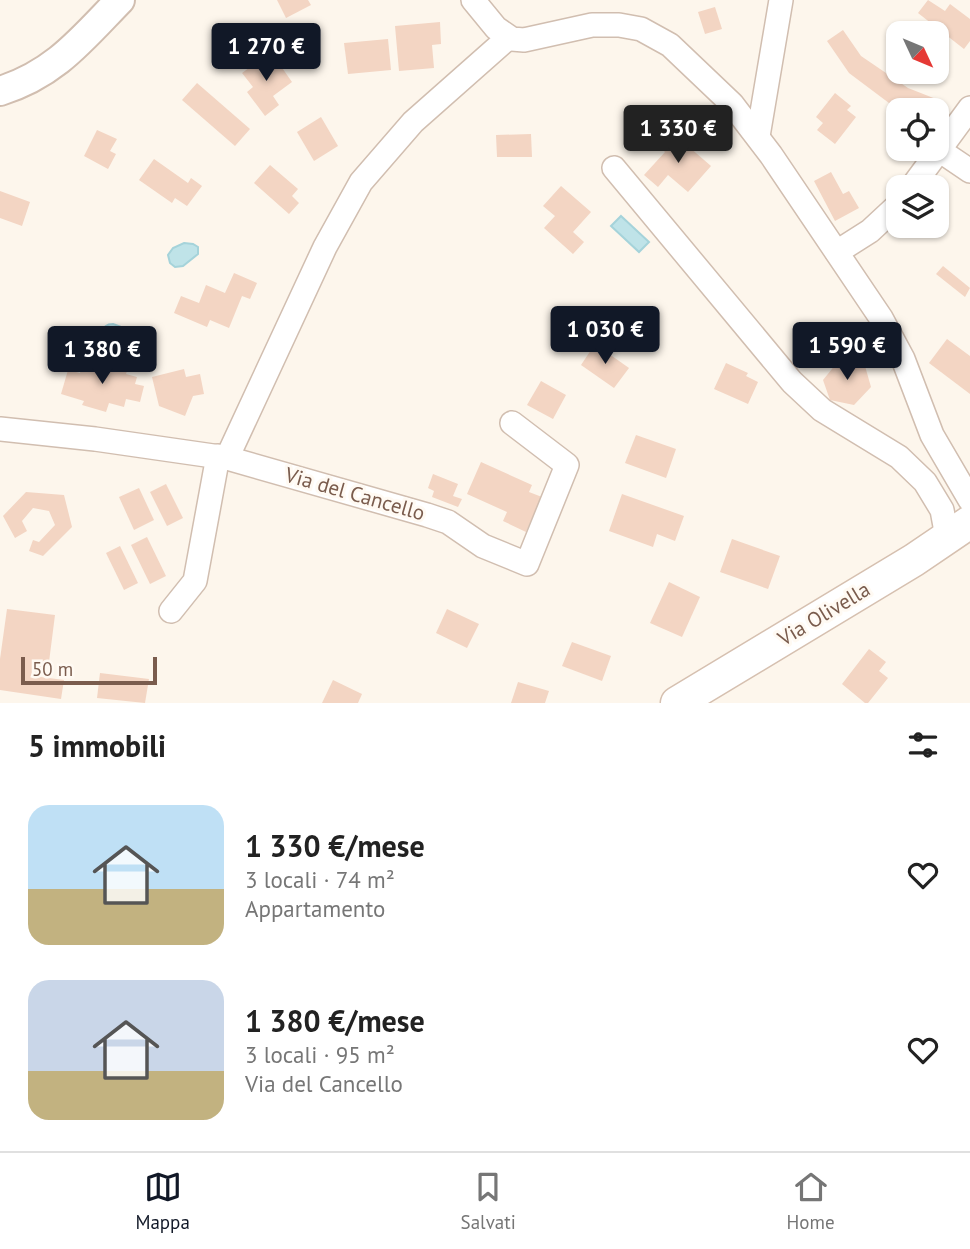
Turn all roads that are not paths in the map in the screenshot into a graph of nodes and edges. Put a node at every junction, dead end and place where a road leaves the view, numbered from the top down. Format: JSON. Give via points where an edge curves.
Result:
{"nodes":[{"id":1,"x":120,"y":0,"type":"edge"},
{"id":2,"x":473,"y":0,"type":"edge"},
{"id":3,"x":781,"y":0,"type":"edge"},
{"id":4,"x":508,"y":38,"type":"junction"},
{"id":5,"x":0,"y":91,"type":"edge"},
{"id":6,"x":970,"y":108,"type":"edge"},
{"id":7,"x":758,"y":136,"type":"junction"},
{"id":8,"x":949,"y":136,"type":"edge"},
{"id":9,"x":949,"y":157,"type":"edge"},
{"id":10,"x":614,"y":169,"type":"dead end"},
{"id":11,"x":970,"y":171,"type":"edge"},
{"id":12,"x":886,"y":216,"type":"edge"},
{"id":13,"x":837,"y":252,"type":"junction"},
{"id":14,"x":512,"y":423,"type":"dead end"},
{"id":15,"x":0,"y":429,"type":"edge"},
{"id":16,"x":223,"y":457,"type":"junction"},
{"id":17,"x":970,"y":500,"type":"edge"},
{"id":18,"x":959,"y":529,"type":"edge"},
{"id":19,"x":171,"y":611,"type":"dead end"},
{"id":20,"x":677,"y":703,"type":"edge"}],
"edges":[{"from":1,"to":5,"type":"street","via":[[64,57]]},
{"from":2,"to":4,"type":"street"},
{"from":3,"to":7,"type":"street"},
{"from":4,"to":7,"type":"street","via":[[524,40],[593,25],[641,29],[684,57]]},
{"from":4,"to":16,"type":"street","via":[[412,122],[361,182]]},
{"from":6,"to":8,"type":"street"},
{"from":7,"to":13,"type":"street"},
{"from":9,"to":11,"type":"street"},
{"from":10,"to":18,"type":"street","via":[[792,383],[822,410],[899,457],[925,482]]},
{"from":12,"to":13,"type":"street"},
{"from":13,"to":17,"type":"street","via":[[896,344],[932,435]]},
{"from":14,"to":16,"type":"street","name":"Via del Cancello","via":[[567,465],[527,564],[483,546],[447,522]]},
{"from":15,"to":16,"type":"street","name":"Via del Cancello"},
{"from":16,"to":19,"type":"street","via":[[195,580]]},
{"from":18,"to":20,"type":"main road","name":"Via Olivella"}]}
